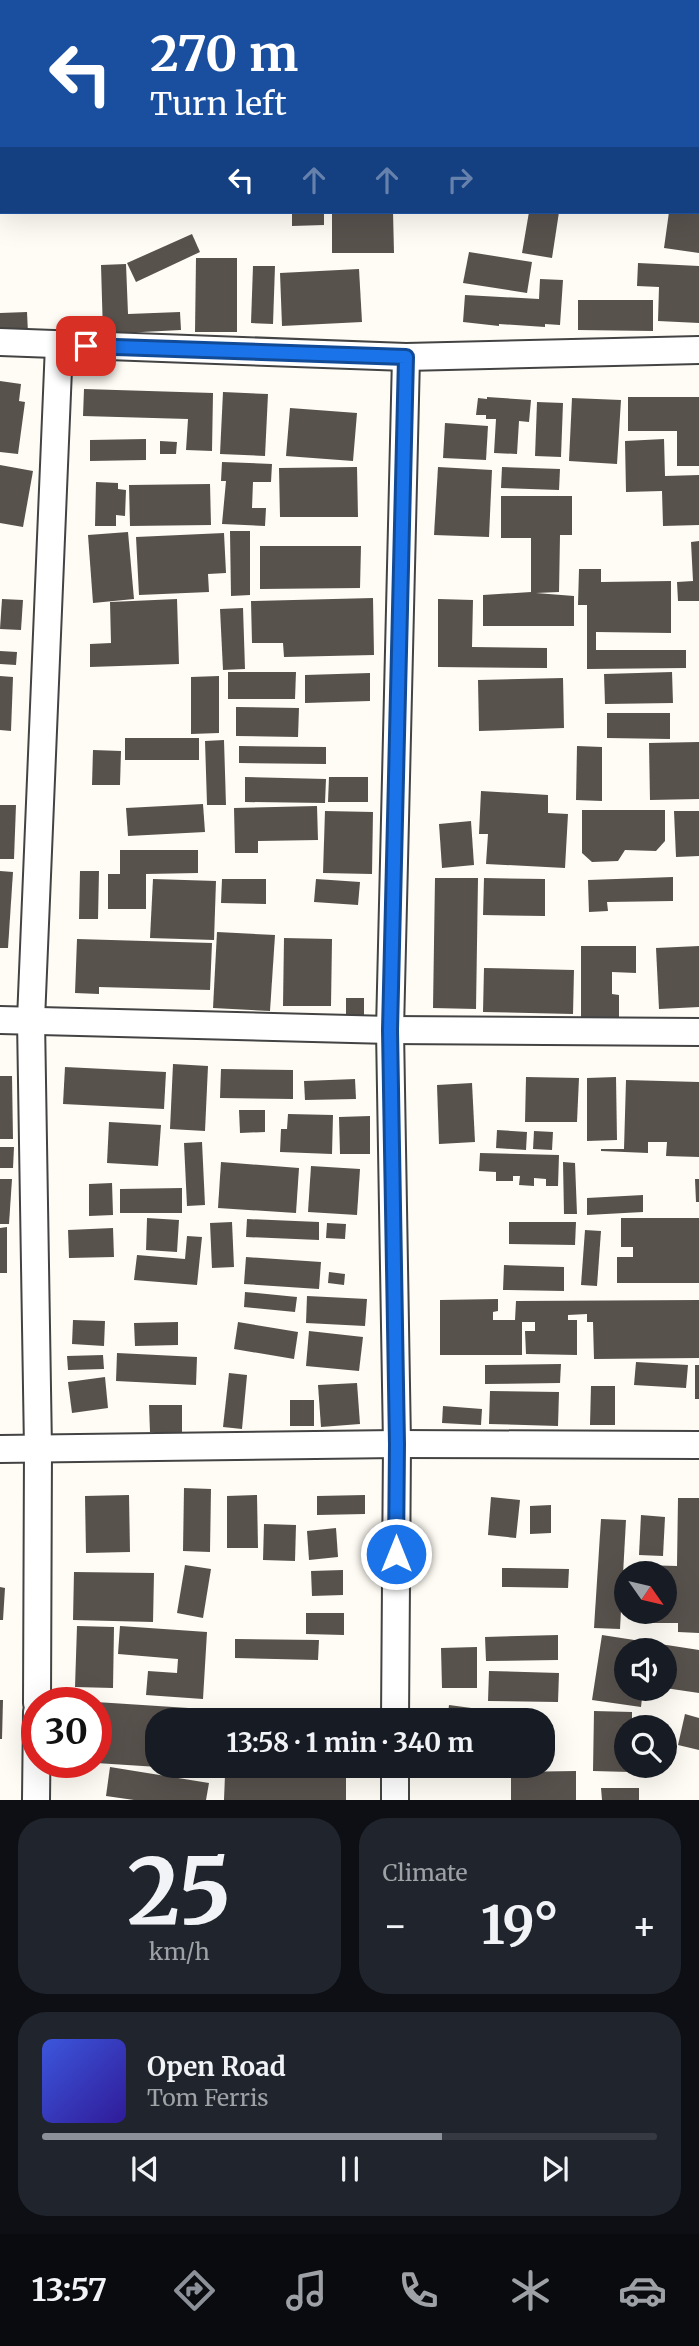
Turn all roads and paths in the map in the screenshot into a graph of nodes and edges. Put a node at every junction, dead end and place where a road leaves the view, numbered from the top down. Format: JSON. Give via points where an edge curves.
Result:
{"nodes":[{"id":1,"x":0,"y":342,"type":"edge"},
{"id":2,"x":59,"y":345,"type":"junction"},
{"id":3,"x":699,"y":350,"type":"edge"},
{"id":4,"x":406,"y":357,"type":"junction"},
{"id":5,"x":0,"y":1020,"type":"edge"},
{"id":6,"x":31,"y":1020,"type":"junction"},
{"id":7,"x":390,"y":1030,"type":"junction"},
{"id":8,"x":699,"y":1032,"type":"edge"},
{"id":9,"x":397,"y":1444,"type":"junction"},
{"id":10,"x":699,"y":1445,"type":"edge"},
{"id":11,"x":0,"y":1449,"type":"edge"},
{"id":12,"x":38,"y":1449,"type":"junction"},
{"id":13,"x":37,"y":1687,"type":"edge"},
{"id":14,"x":395,"y":1708,"type":"edge"},
{"id":15,"x":36,"y":1778,"type":"edge"},
{"id":16,"x":395,"y":1778,"type":"edge"},
{"id":17,"x":36,"y":1800,"type":"edge"},
{"id":18,"x":395,"y":1800,"type":"edge"}],
"edges":[{"from":1,"to":2,"type":"street"},
{"from":2,"to":4,"type":"street"},
{"from":2,"to":6,"type":"street"},
{"from":3,"to":4,"type":"street"},
{"from":4,"to":7,"type":"street"},
{"from":5,"to":6,"type":"street"},
{"from":6,"to":7,"type":"street"},
{"from":6,"to":12,"type":"street"},
{"from":7,"to":8,"type":"street"},
{"from":7,"to":9,"type":"street"},
{"from":9,"to":10,"type":"street"},
{"from":9,"to":12,"type":"street"},
{"from":9,"to":14,"type":"street"},
{"from":11,"to":12,"type":"street"},
{"from":12,"to":13,"type":"street"},
{"from":15,"to":17,"type":"street"},
{"from":16,"to":18,"type":"street"}]}
